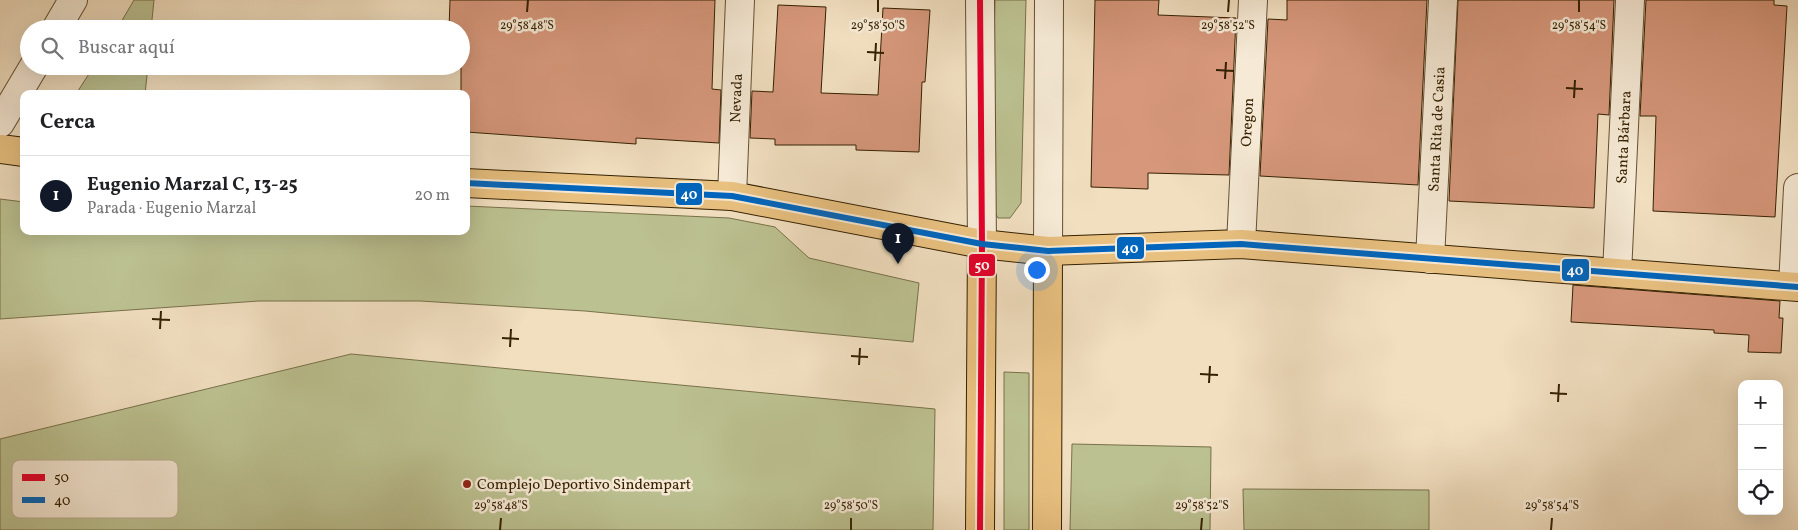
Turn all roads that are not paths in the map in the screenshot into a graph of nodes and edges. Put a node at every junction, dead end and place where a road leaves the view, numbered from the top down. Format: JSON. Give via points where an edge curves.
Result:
{"nodes":[{"id":1,"x":74,"y":0,"type":"edge"},
{"id":2,"x":740,"y":0,"type":"edge"},
{"id":3,"x":980,"y":0,"type":"edge"},
{"id":4,"x":1049,"y":0,"type":"edge"},
{"id":5,"x":1253,"y":0,"type":"edge"},
{"id":6,"x":1443,"y":0,"type":"edge"},
{"id":7,"x":1630,"y":0,"type":"edge"},
{"id":8,"x":62,"y":20,"type":"edge"},
{"id":9,"x":29,"y":75,"type":"edge"},
{"id":10,"x":0,"y":123,"type":"edge"},
{"id":11,"x":0,"y":149,"type":"edge"},
{"id":12,"x":20,"y":152,"type":"edge"},
{"id":13,"x":470,"y":183,"type":"edge"},
{"id":14,"x":1798,"y":188,"type":"edge"},
{"id":15,"x":732,"y":196,"type":"junction"},
{"id":16,"x":982,"y":244,"type":"junction"},
{"id":17,"x":1241,"y":244,"type":"junction"},
{"id":18,"x":1048,"y":251,"type":"junction"},
{"id":19,"x":1430,"y":258,"type":"junction"},
{"id":20,"x":1617,"y":273,"type":"junction"},
{"id":21,"x":1795,"y":286,"type":"edge"},
{"id":22,"x":980,"y":530,"type":"edge"},
{"id":23,"x":1047,"y":530,"type":"edge"}],
"edges":[{"from":1,"to":8,"type":"street"},
{"from":2,"to":15,"type":"street","name":"Nevada"},
{"from":3,"to":16,"type":"street"},
{"from":4,"to":18,"type":"street"},
{"from":5,"to":17,"type":"street","name":"Oregon"},
{"from":6,"to":19,"type":"street","name":"Santa Rita de Casia"},
{"from":7,"to":20,"type":"street","name":"Santa Bárbara"},
{"from":9,"to":10,"type":"street"},
{"from":11,"to":12,"type":"main road"},
{"from":13,"to":15,"type":"main road"},
{"from":14,"to":21,"type":"street"},
{"from":15,"to":16,"type":"main road"},
{"from":16,"to":18,"type":"main road"},
{"from":16,"to":22,"type":"main road"},
{"from":17,"to":18,"type":"main road"},
{"from":17,"to":19,"type":"main road"},
{"from":18,"to":23,"type":"main road"},
{"from":19,"to":20,"type":"main road"},
{"from":20,"to":21,"type":"main road"}]}
